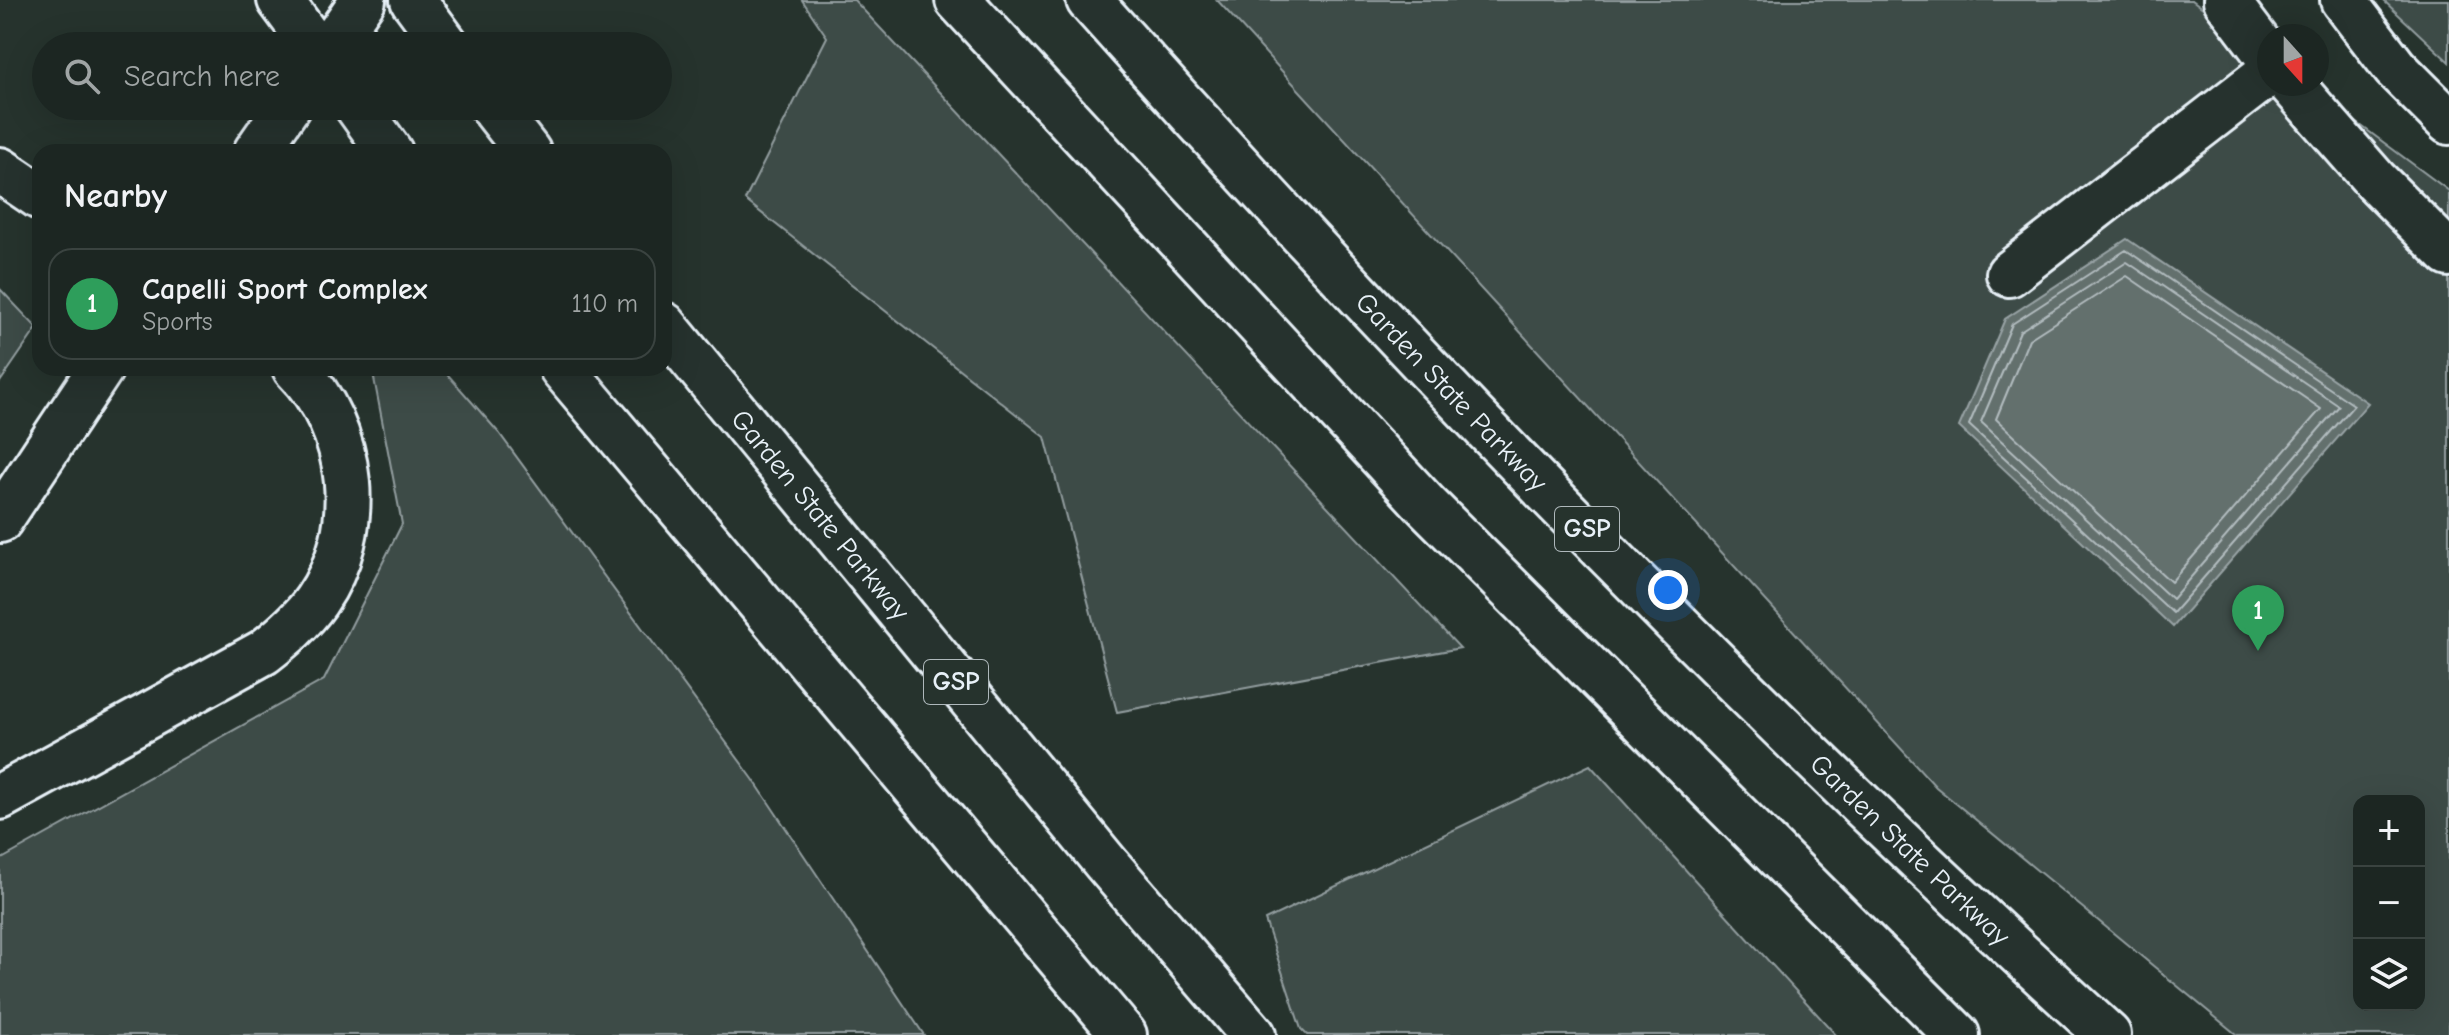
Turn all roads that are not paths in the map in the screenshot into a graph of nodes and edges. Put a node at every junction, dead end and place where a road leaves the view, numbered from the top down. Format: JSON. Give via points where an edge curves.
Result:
{"nodes":[{"id":1,"x":280,"y":0,"type":"edge"},
{"id":2,"x":363,"y":0,"type":"edge"},
{"id":3,"x":413,"y":0,"type":"edge"},
{"id":4,"x":958,"y":0,"type":"edge"},
{"id":5,"x":1089,"y":0,"type":"edge"},
{"id":6,"x":2226,"y":0,"type":"edge"},
{"id":7,"x":2343,"y":0,"type":"edge"},
{"id":8,"x":304,"y":32,"type":"edge"},
{"id":9,"x":341,"y":32,"type":"edge"},
{"id":10,"x":437,"y":32,"type":"edge"},
{"id":11,"x":2257,"y":41,"type":"edge"},
{"id":12,"x":2257,"y":82,"type":"edge"},
{"id":13,"x":2302,"y":96,"type":"edge"},
{"id":14,"x":278,"y":120,"type":"edge"},
{"id":15,"x":367,"y":120,"type":"edge"},
{"id":16,"x":503,"y":120,"type":"edge"},
{"id":17,"x":2449,"y":122,"type":"edge"},
{"id":18,"x":262,"y":144,"type":"edge"},
{"id":19,"x":384,"y":144,"type":"edge"},
{"id":20,"x":522,"y":144,"type":"edge"},
{"id":21,"x":0,"y":170,"type":"edge"},
{"id":22,"x":32,"y":192,"type":"edge"},
{"id":23,"x":2449,"y":254,"type":"edge"},
{"id":24,"x":2009,"y":274,"type":"dead end"},
{"id":25,"x":672,"y":335,"type":"edge"},
{"id":26,"x":96,"y":376,"type":"edge"},
{"id":27,"x":303,"y":376,"type":"edge"},
{"id":28,"x":569,"y":376,"type":"edge"},
{"id":29,"x":0,"y":520,"type":"edge"},
{"id":30,"x":0,"y":797,"type":"edge"},
{"id":31,"x":1124,"y":1035,"type":"edge"},
{"id":32,"x":1253,"y":1035,"type":"edge"},
{"id":33,"x":1957,"y":1035,"type":"edge"},
{"id":34,"x":2108,"y":1035,"type":"edge"}],
"edges":[{"from":1,"to":8,"type":"main road"},
{"from":2,"to":9,"type":"main road"},
{"from":3,"to":10,"type":"main road"},
{"from":4,"to":33,"type":"main road","via":[[1426,505]]},
{"from":5,"to":34,"type":"main road","name":"Garden State Parkway","number":"GSP","via":[[1444,384],[1695,639]]},
{"from":6,"to":11,"type":"main road"},
{"from":7,"to":17,"type":"main road","via":[[2395,68]]},
{"from":12,"to":24,"type":"main road"},
{"from":13,"to":23,"type":"main road"},
{"from":14,"to":18,"type":"main road"},
{"from":15,"to":19,"type":"main road"},
{"from":16,"to":20,"type":"main road"},
{"from":21,"to":22,"type":"main road"},
{"from":25,"to":32,"type":"main road","name":"Garden State Parkway","number":"GSP"},
{"from":26,"to":29,"type":"main road"},
{"from":27,"to":30,"type":"main road","via":[[330,414],[347,468],[347,519],[337,559],[317,599],[293,629],[264,652]]},
{"from":28,"to":31,"type":"main road"}]}
